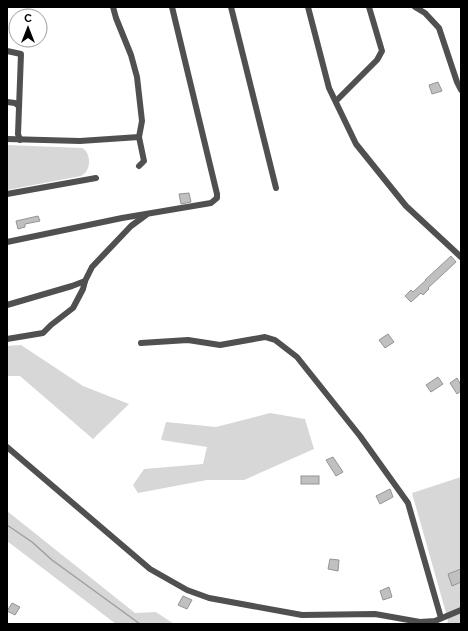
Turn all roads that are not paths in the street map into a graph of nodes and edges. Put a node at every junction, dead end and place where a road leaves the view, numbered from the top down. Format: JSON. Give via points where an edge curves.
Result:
{"nodes":[{"id":1,"x":114,"y":7,"type":"edge"},
{"id":2,"x":172,"y":7,"type":"edge"},
{"id":3,"x":231,"y":7,"type":"edge"},
{"id":4,"x":308,"y":7,"type":"edge"},
{"id":5,"x":369,"y":7,"type":"edge"},
{"id":6,"x":415,"y":7,"type":"edge"},
{"id":7,"x":7,"y":51,"type":"edge"},
{"id":8,"x":461,"y":90,"type":"edge"},
{"id":9,"x":336,"y":101,"type":"junction"},
{"id":10,"x":7,"y":102,"type":"edge"},
{"id":11,"x":19,"y":106,"type":"junction"},
{"id":12,"x":139,"y":137,"type":"junction"},
{"id":13,"x":7,"y":139,"type":"edge"},
{"id":14,"x":20,"y":140,"type":"junction"},
{"id":15,"x":139,"y":166,"type":"dead end"},
{"id":16,"x":96,"y":178,"type":"dead end"},
{"id":17,"x":276,"y":188,"type":"dead end"},
{"id":18,"x":7,"y":194,"type":"edge"},
{"id":19,"x":147,"y":214,"type":"junction"},
{"id":20,"x":7,"y":242,"type":"edge"},
{"id":21,"x":461,"y":257,"type":"edge"},
{"id":22,"x":85,"y":281,"type":"junction"},
{"id":23,"x":7,"y":305,"type":"edge"},
{"id":24,"x":7,"y":339,"type":"edge"},
{"id":25,"x":141,"y":342,"type":"dead end"},
{"id":26,"x":7,"y":447,"type":"edge"},
{"id":27,"x":461,"y":610,"type":"edge"},
{"id":28,"x":441,"y":618,"type":"junction"}],
"edges":[{"from":1,"to":12,"type":"street","via":[[137,77],[142,121]]},
{"from":2,"to":19,"type":"street","via":[[217,198],[211,203]]},
{"from":3,"to":17,"type":"street"},
{"from":4,"to":9,"type":"street","via":[[324,72]]},
{"from":5,"to":9,"type":"street","via":[[382,51],[377,60]]},
{"from":6,"to":8,"type":"street","via":[[425,13],[439,28]]},
{"from":7,"to":11,"type":"street","via":[[21,54]]},
{"from":9,"to":21,"type":"street","via":[[356,144],[375,168],[406,206]]},
{"from":10,"to":11,"type":"street"},
{"from":11,"to":14,"type":"street"},
{"from":12,"to":14,"type":"street","via":[[80,141]]},
{"from":12,"to":15,"type":"street","via":[[144,161]]},
{"from":13,"to":14,"type":"street"},
{"from":16,"to":18,"type":"street"},
{"from":19,"to":20,"type":"street"},
{"from":19,"to":22,"type":"street","via":[[131,226],[92,267]]},
{"from":22,"to":23,"type":"street"},
{"from":22,"to":24,"type":"street","via":[[73,308],[43,333]]},
{"from":25,"to":28,"type":"street","via":[[188,340],[220,345],[265,337],[275,340],[297,358],[360,436],[408,503]]},
{"from":26,"to":28,"type":"street","via":[[150,569],[187,590],[209,598],[302,615],[375,614],[420,622]]},
{"from":27,"to":28,"type":"street"}]}
